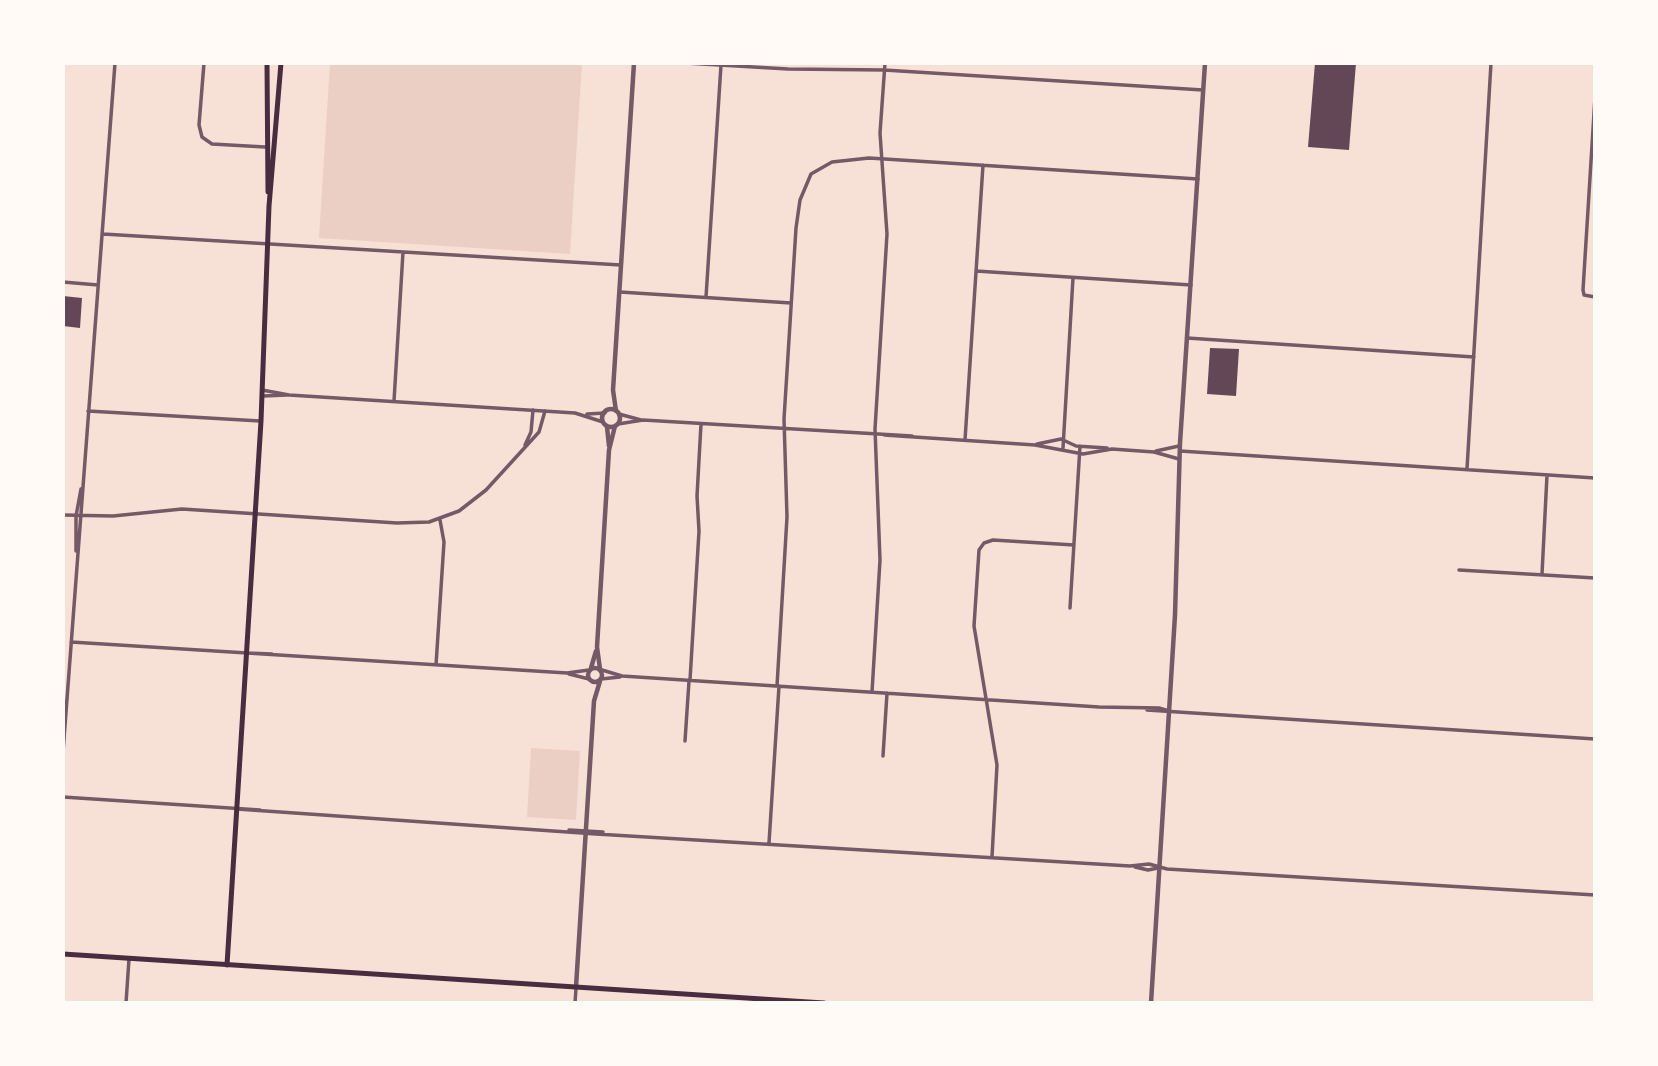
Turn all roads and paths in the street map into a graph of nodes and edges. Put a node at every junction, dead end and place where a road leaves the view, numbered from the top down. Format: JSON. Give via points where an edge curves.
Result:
{"nodes":[{"id":1,"x":115,"y":63,"type":"edge"},
{"id":2,"x":204,"y":63,"type":"edge"},
{"id":3,"x":267,"y":63,"type":"edge"},
{"id":4,"x":282,"y":63,"type":"edge"},
{"id":5,"x":634,"y":63,"type":"edge"},
{"id":6,"x":685,"y":63,"type":"edge"},
{"id":7,"x":885,"y":63,"type":"edge"},
{"id":8,"x":1205,"y":63,"type":"edge"},
{"id":9,"x":1492,"y":63,"type":"edge"},
{"id":10,"x":721,"y":65,"type":"junction"},
{"id":11,"x":884,"y":70,"type":"junction"},
{"id":12,"x":1203,"y":90,"type":"junction"},
{"id":13,"x":1595,"y":97,"type":"edge"},
{"id":14,"x":265,"y":147,"type":"junction"},
{"id":15,"x":881,"y":159,"type":"junction"},
{"id":16,"x":983,"y":165,"type":"junction"},
{"id":17,"x":1198,"y":179,"type":"junction"},
{"id":18,"x":269,"y":206,"type":"junction"},
{"id":19,"x":102,"y":233,"type":"junction"},
{"id":20,"x":267,"y":243,"type":"junction"},
{"id":21,"x":403,"y":252,"type":"junction"},
{"id":22,"x":621,"y":265,"type":"junction"},
{"id":23,"x":976,"y":271,"type":"junction"},
{"id":24,"x":1073,"y":278,"type":"junction"},
{"id":25,"x":63,"y":282,"type":"edge"},
{"id":26,"x":98,"y":285,"type":"junction"},
{"id":27,"x":1191,"y":285,"type":"junction"},
{"id":28,"x":620,"y":292,"type":"junction"},
{"id":29,"x":706,"y":297,"type":"junction"},
{"id":30,"x":1595,"y":297,"type":"edge"},
{"id":31,"x":791,"y":303,"type":"junction"},
{"id":32,"x":1187,"y":338,"type":"junction"},
{"id":33,"x":1474,"y":357,"type":"junction"},
{"id":34,"x":613,"y":390,"type":"junction"},
{"id":35,"x":262,"y":393,"type":"junction"},
{"id":36,"x":394,"y":401,"type":"junction"},
{"id":37,"x":533,"y":410,"type":"junction"},
{"id":38,"x":88,"y":411,"type":"junction"},
{"id":39,"x":545,"y":411,"type":"junction"},
{"id":40,"x":606,"y":412,"type":"junction"},
{"id":41,"x":617,"y":412,"type":"junction"},
{"id":42,"x":584,"y":415,"type":"junction"},
{"id":43,"x":643,"y":420,"type":"junction"},
{"id":44,"x":261,"y":421,"type":"junction"},
{"id":45,"x":605,"y":424,"type":"junction"},
{"id":46,"x":701,"y":424,"type":"junction"},
{"id":47,"x":617,"y":425,"type":"junction"},
{"id":48,"x":784,"y":429,"type":"junction"},
{"id":49,"x":875,"y":434,"type":"junction"},
{"id":50,"x":1063,"y":439,"type":"junction"},
{"id":51,"x":965,"y":440,"type":"junction"},
{"id":52,"x":1035,"y":444,"type":"junction"},
{"id":53,"x":1080,"y":446,"type":"junction"},
{"id":54,"x":523,"y":447,"type":"junction"},
{"id":55,"x":1063,"y":448,"type":"junction"},
{"id":56,"x":1180,"y":448,"type":"junction"},
{"id":57,"x":1112,"y":449,"type":"junction"},
{"id":58,"x":610,"y":450,"type":"junction"},
{"id":59,"x":1154,"y":452,"type":"junction"},
{"id":60,"x":1080,"y":454,"type":"junction"},
{"id":61,"x":1180,"y":459,"type":"junction"},
{"id":62,"x":1467,"y":470,"type":"junction"},
{"id":63,"x":1547,"y":475,"type":"junction"},
{"id":64,"x":1595,"y":478,"type":"edge"},
{"id":65,"x":82,"y":484,"type":"junction"},
{"id":66,"x":256,"y":514,"type":"junction"},
{"id":67,"x":63,"y":515,"type":"edge"},
{"id":68,"x":76,"y":516,"type":"junction"},
{"id":69,"x":83,"y":516,"type":"junction"},
{"id":70,"x":440,"y":520,"type":"junction"},
{"id":71,"x":1074,"y":545,"type":"junction"},
{"id":72,"x":77,"y":557,"type":"junction"},
{"id":73,"x":1459,"y":570,"type":"dead end"},
{"id":74,"x":1542,"y":574,"type":"junction"},
{"id":75,"x":1595,"y":578,"type":"edge"},
{"id":76,"x":1070,"y":608,"type":"dead end"},
{"id":77,"x":71,"y":642,"type":"junction"},
{"id":78,"x":597,"y":646,"type":"junction"},
{"id":79,"x":247,"y":653,"type":"junction"},
{"id":80,"x":436,"y":665,"type":"junction"},
{"id":81,"x":590,"y":669,"type":"junction"},
{"id":82,"x":601,"y":670,"type":"junction"},
{"id":83,"x":567,"y":673,"type":"junction"},
{"id":84,"x":622,"y":676,"type":"junction"},
{"id":85,"x":590,"y":680,"type":"junction"},
{"id":86,"x":600,"y":680,"type":"junction"},
{"id":87,"x":689,"y":681,"type":"junction"},
{"id":88,"x":778,"y":686,"type":"junction"},
{"id":89,"x":872,"y":692,"type":"junction"},
{"id":90,"x":887,"y":693,"type":"junction"},
{"id":91,"x":987,"y":699,"type":"junction"},
{"id":92,"x":594,"y":701,"type":"junction"},
{"id":93,"x":1169,"y":711,"type":"junction"},
{"id":94,"x":1595,"y":738,"type":"edge"},
{"id":95,"x":685,"y":741,"type":"dead end"},
{"id":96,"x":63,"y":751,"type":"edge"},
{"id":97,"x":883,"y":756,"type":"dead end"},
{"id":98,"x":63,"y":797,"type":"edge"},
{"id":99,"x":237,"y":809,"type":"junction"},
{"id":100,"x":586,"y":831,"type":"junction"},
{"id":101,"x":769,"y":843,"type":"junction"},
{"id":102,"x":992,"y":857,"type":"junction"},
{"id":103,"x":1159,"y":868,"type":"junction"},
{"id":104,"x":1595,"y":895,"type":"edge"},
{"id":105,"x":63,"y":954,"type":"edge"},
{"id":106,"x":129,"y":958,"type":"junction"},
{"id":107,"x":227,"y":965,"type":"junction"},
{"id":108,"x":576,"y":987,"type":"junction"},
{"id":109,"x":126,"y":1003,"type":"edge"},
{"id":110,"x":575,"y":1003,"type":"edge"},
{"id":111,"x":824,"y":1003,"type":"edge"},
{"id":112,"x":1151,"y":1003,"type":"edge"}],
"edges":[{"from":1,"to":19,"type":"street"},
{"from":2,"to":14,"type":"street","via":[[199,125],[204,140]]},
{"from":3,"to":14,"type":"main road"},
{"from":4,"to":18,"type":"main road"},
{"from":5,"to":22,"type":"street"},
{"from":6,"to":10,"type":"street"},
{"from":7,"to":11,"type":"street"},
{"from":8,"to":12,"type":"street"},
{"from":9,"to":33,"type":"street"},
{"from":10,"to":11,"type":"street"},
{"from":10,"to":29,"type":"street"},
{"from":11,"to":12,"type":"street"},
{"from":11,"to":15,"type":"street"},
{"from":12,"to":17,"type":"street"},
{"from":13,"to":30,"type":"street","via":[[1584,295]]},
{"from":14,"to":18,"type":"main road"},
{"from":15,"to":16,"type":"street"},
{"from":15,"to":31,"type":"street","via":[[838,161],[811,174],[798,208]]},
{"from":15,"to":49,"type":"street","via":[[887,234]]},
{"from":16,"to":17,"type":"street"},
{"from":16,"to":23,"type":"street"},
{"from":17,"to":27,"type":"street"},
{"from":18,"to":20,"type":"main road"},
{"from":19,"to":20,"type":"street"},
{"from":19,"to":26,"type":"street"},
{"from":20,"to":21,"type":"street"},
{"from":20,"to":35,"type":"main road"},
{"from":21,"to":22,"type":"street"},
{"from":21,"to":36,"type":"street"},
{"from":22,"to":28,"type":"street"},
{"from":23,"to":24,"type":"street"},
{"from":23,"to":51,"type":"street"},
{"from":24,"to":27,"type":"street"},
{"from":24,"to":50,"type":"street"},
{"from":25,"to":26,"type":"street"},
{"from":26,"to":38,"type":"street"},
{"from":27,"to":32,"type":"street"},
{"from":28,"to":29,"type":"street"},
{"from":28,"to":34,"type":"street"},
{"from":29,"to":31,"type":"street"},
{"from":31,"to":48,"type":"street"},
{"from":32,"to":33,"type":"street"},
{"from":32,"to":56,"type":"street"},
{"from":33,"to":62,"type":"street"},
{"from":34,"to":40,"type":"street"},
{"from":34,"to":41,"type":"street"},
{"from":35,"to":36,"type":"street"},
{"from":35,"to":44,"type":"main road"},
{"from":36,"to":37,"type":"street"},
{"from":37,"to":39,"type":"street"},
{"from":37,"to":54,"type":"street","via":[[531,432]]},
{"from":38,"to":44,"type":"street"},
{"from":38,"to":65,"type":"street"},
{"from":39,"to":42,"type":"street"},
{"from":39,"to":54,"type":"street","via":[[539,432]]},
{"from":40,"to":41,"type":"street"},
{"from":40,"to":42,"type":"street"},
{"from":40,"to":45,"type":"street"},
{"from":41,"to":43,"type":"street"},
{"from":41,"to":47,"type":"street"},
{"from":42,"to":45,"type":"street"},
{"from":43,"to":46,"type":"street"},
{"from":43,"to":47,"type":"street"},
{"from":44,"to":66,"type":"main road"},
{"from":45,"to":47,"type":"street"},
{"from":45,"to":58,"type":"street"},
{"from":46,"to":48,"type":"street"},
{"from":46,"to":87,"type":"street"},
{"from":47,"to":58,"type":"street"},
{"from":48,"to":49,"type":"street"},
{"from":48,"to":88,"type":"street","via":[[787,517]]},
{"from":49,"to":51,"type":"street"},
{"from":49,"to":89,"type":"street","via":[[880,560]]},
{"from":50,"to":52,"type":"street"},
{"from":50,"to":53,"type":"street"},
{"from":50,"to":55,"type":"street"},
{"from":51,"to":52,"type":"street"},
{"from":52,"to":55,"type":"street"},
{"from":53,"to":57,"type":"street"},
{"from":53,"to":60,"type":"street"},
{"from":54,"to":70,"type":"street","via":[[477,498]]},
{"from":55,"to":60,"type":"street"},
{"from":56,"to":59,"type":"street"},
{"from":56,"to":61,"type":"street"},
{"from":56,"to":62,"type":"street"},
{"from":57,"to":59,"type":"street"},
{"from":57,"to":60,"type":"street"},
{"from":58,"to":78,"type":"street"},
{"from":59,"to":61,"type":"street"},
{"from":60,"to":71,"type":"street"},
{"from":61,"to":93,"type":"street"},
{"from":62,"to":63,"type":"street"},
{"from":63,"to":64,"type":"street"},
{"from":63,"to":74,"type":"street"},
{"from":65,"to":68,"type":"street"},
{"from":65,"to":69,"type":"street"},
{"from":66,"to":69,"type":"street","via":[[182,509]]},
{"from":66,"to":70,"type":"street","via":[[407,523]]},
{"from":66,"to":79,"type":"main road"},
{"from":67,"to":68,"type":"street"},
{"from":68,"to":69,"type":"street"},
{"from":68,"to":72,"type":"street"},
{"from":69,"to":72,"type":"street"},
{"from":70,"to":80,"type":"street","via":[[444,536]]},
{"from":71,"to":76,"type":"street"},
{"from":71,"to":91,"type":"street","via":[[993,540],[981,546],[974,622]]},
{"from":72,"to":77,"type":"street"},
{"from":73,"to":74,"type":"street"},
{"from":74,"to":75,"type":"street"},
{"from":77,"to":79,"type":"street"},
{"from":77,"to":96,"type":"street"},
{"from":78,"to":81,"type":"street"},
{"from":78,"to":82,"type":"street"},
{"from":79,"to":80,"type":"street"},
{"from":79,"to":99,"type":"main road"},
{"from":80,"to":83,"type":"street"},
{"from":81,"to":82,"type":"street"},
{"from":81,"to":83,"type":"street"},
{"from":81,"to":85,"type":"street"},
{"from":82,"to":84,"type":"street"},
{"from":82,"to":86,"type":"street"},
{"from":83,"to":85,"type":"street"},
{"from":84,"to":86,"type":"street"},
{"from":84,"to":87,"type":"street"},
{"from":85,"to":86,"type":"street"},
{"from":85,"to":92,"type":"street"},
{"from":86,"to":92,"type":"street"},
{"from":87,"to":88,"type":"street"},
{"from":87,"to":95,"type":"street"},
{"from":88,"to":89,"type":"street"},
{"from":88,"to":101,"type":"street"},
{"from":89,"to":90,"type":"street"},
{"from":90,"to":91,"type":"street"},
{"from":90,"to":97,"type":"street"},
{"from":91,"to":93,"type":"street"},
{"from":91,"to":102,"type":"street","via":[[998,771]]},
{"from":92,"to":100,"type":"street"},
{"from":93,"to":94,"type":"street"},
{"from":93,"to":103,"type":"street"},
{"from":98,"to":99,"type":"street"},
{"from":99,"to":100,"type":"street"},
{"from":99,"to":107,"type":"main road"},
{"from":100,"to":101,"type":"street"},
{"from":100,"to":108,"type":"street"},
{"from":101,"to":102,"type":"street"},
{"from":102,"to":103,"type":"street"},
{"from":103,"to":104,"type":"street"},
{"from":103,"to":112,"type":"street"},
{"from":105,"to":106,"type":"main road"},
{"from":106,"to":107,"type":"main road"},
{"from":106,"to":109,"type":"street"},
{"from":107,"to":108,"type":"main road"},
{"from":108,"to":110,"type":"street"},
{"from":108,"to":111,"type":"main road"}]}
